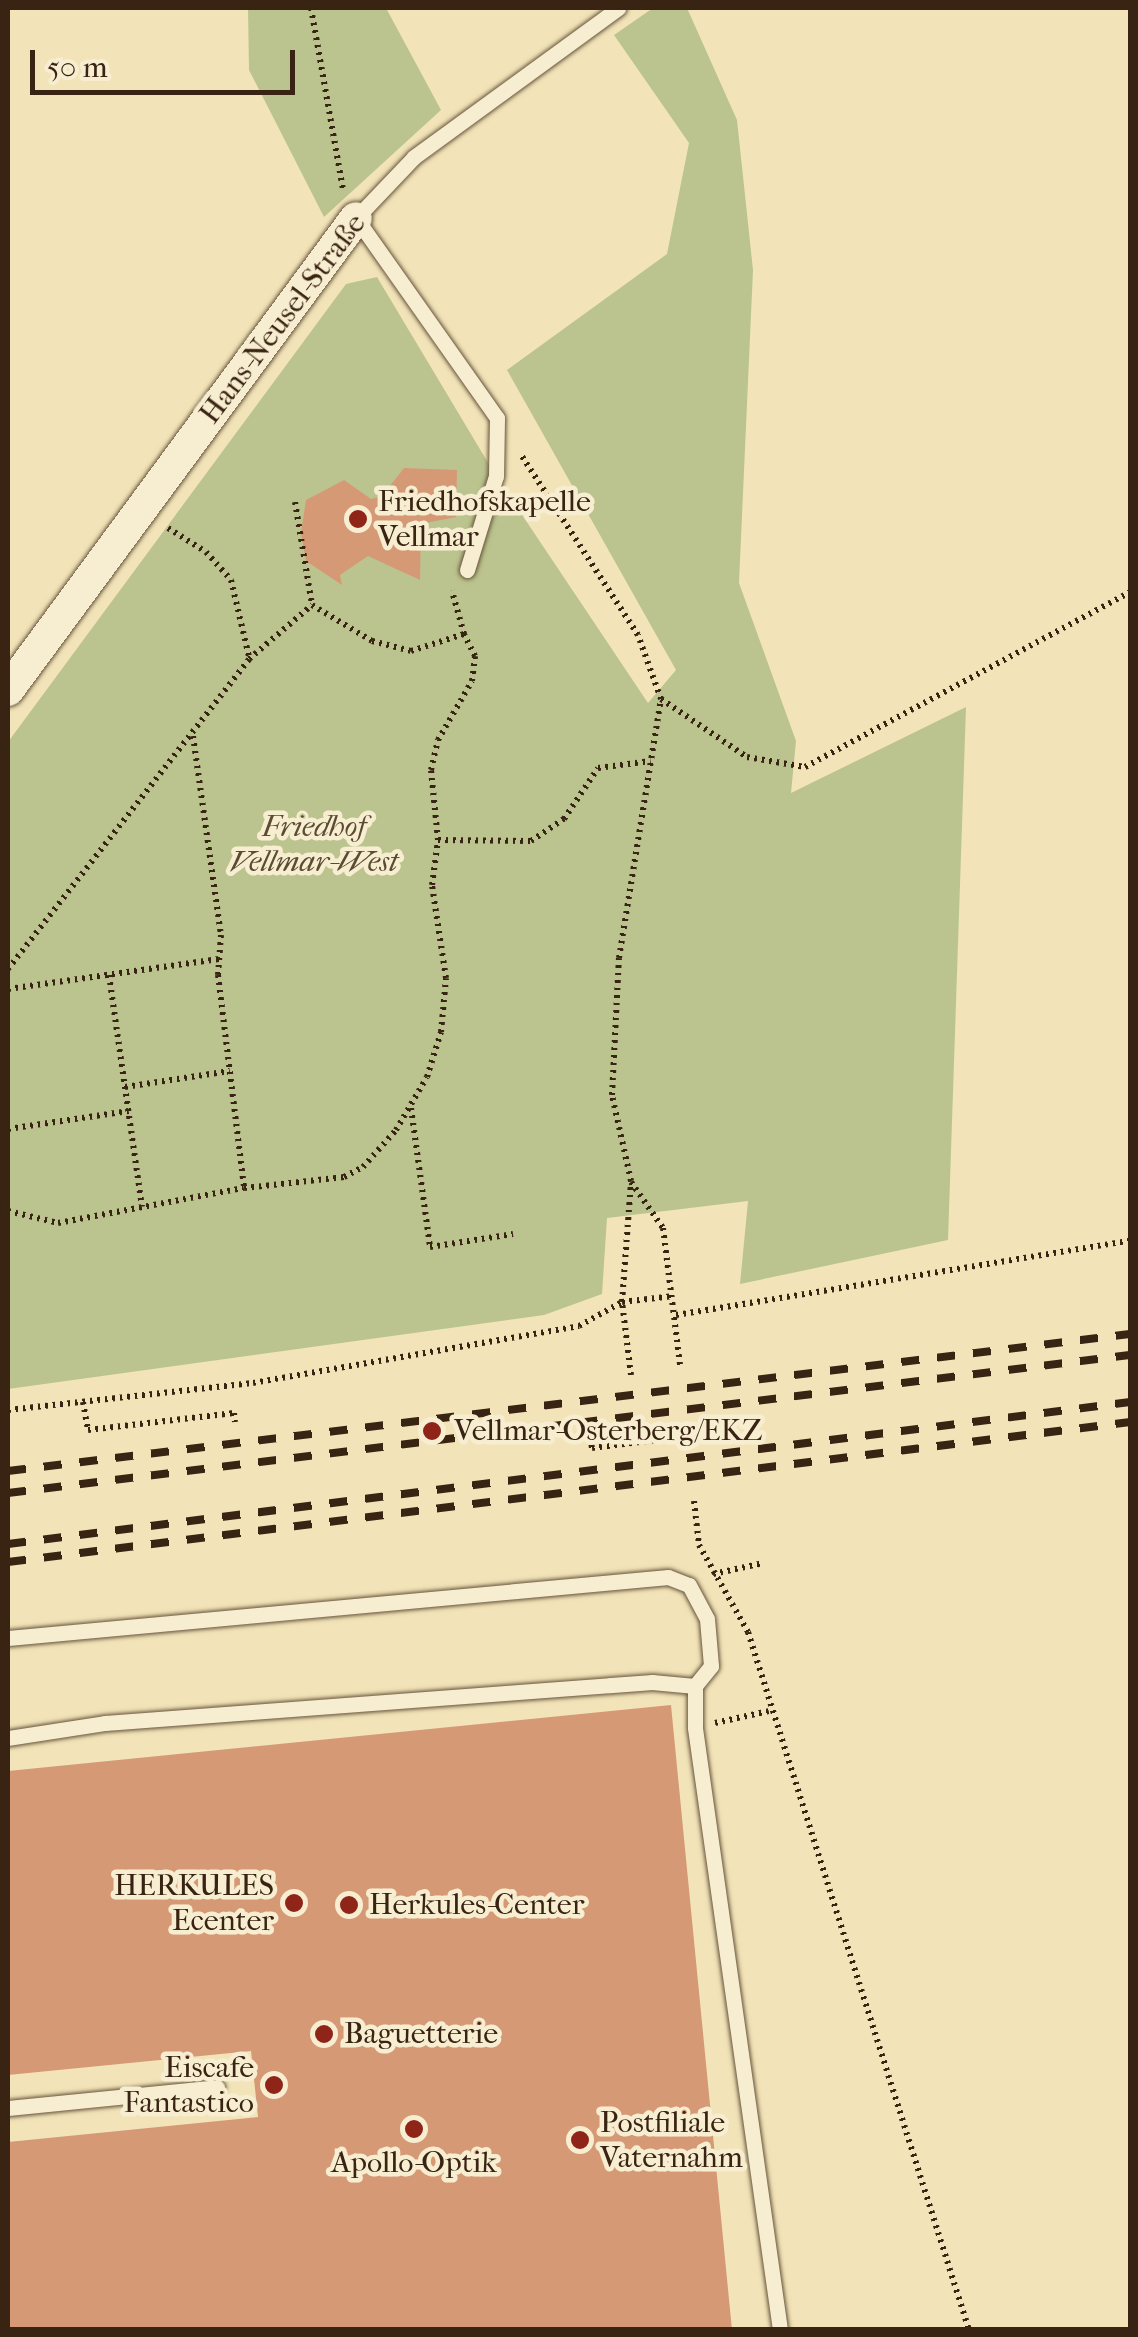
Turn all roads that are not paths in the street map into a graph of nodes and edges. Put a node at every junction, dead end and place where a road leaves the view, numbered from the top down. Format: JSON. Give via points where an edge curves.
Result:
{"nodes":[{"id":1,"x":618,"y":8,"type":"edge"},
{"id":2,"x":356,"y":218,"type":"junction"},
{"id":3,"x":467,"y":570,"type":"road end"},
{"id":4,"x":8,"y":690,"type":"edge"},
{"id":5,"x":8,"y":1638,"type":"edge"},
{"id":6,"x":696,"y":1686,"type":"junction"},
{"id":7,"x":8,"y":1738,"type":"edge"},
{"id":8,"x":217,"y":2087,"type":"dead end"},
{"id":9,"x":8,"y":2108,"type":"edge"},
{"id":10,"x":780,"y":2330,"type":"edge"}],
"edges":[{"from":1,"to":2,"type":"lane","name":"Hans-Neusel-Straße","via":[[414,158]]},
{"from":2,"to":3,"type":"lane","via":[[497,418],[496,476]]},
{"from":2,"to":4,"type":"street","name":"Hans-Neusel-Straße"},
{"from":5,"to":6,"type":"lane","via":[[668,1576],[689,1585],[708,1635],[710,1666]]},
{"from":6,"to":7,"type":"lane","via":[[652,1682],[143,1720]]},
{"from":6,"to":10,"type":"lane","via":[[695,1728]]},
{"from":8,"to":9,"type":"lane"}]}
